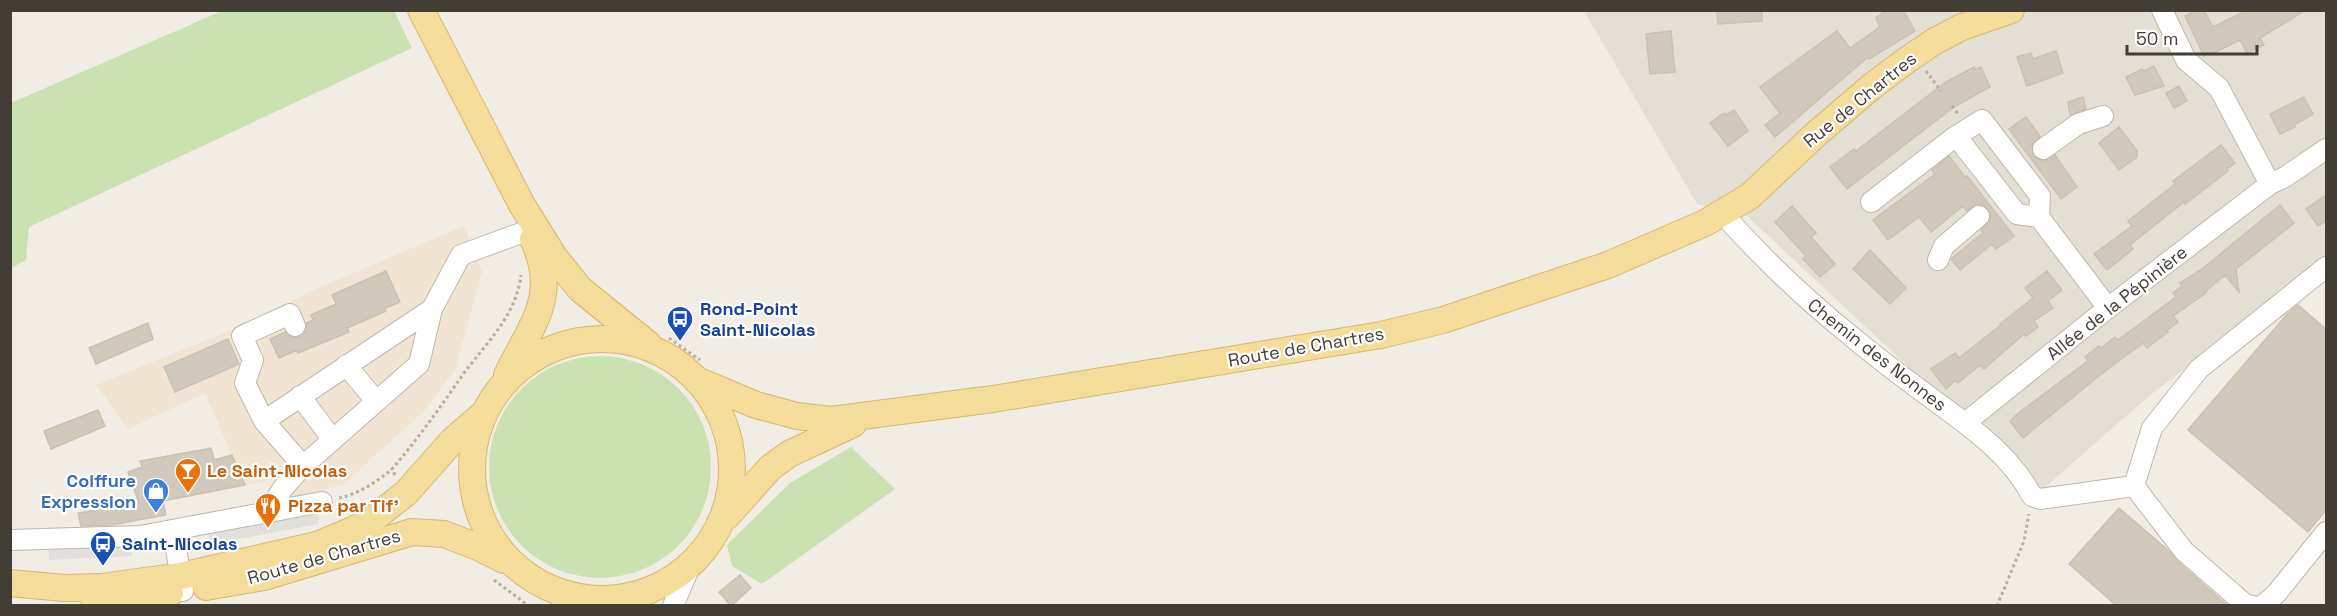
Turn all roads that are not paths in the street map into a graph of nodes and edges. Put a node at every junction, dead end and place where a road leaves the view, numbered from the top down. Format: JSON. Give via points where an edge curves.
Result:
{"nodes":[{"id":1,"x":421,"y":10,"type":"edge"},
{"id":2,"x":2011,"y":10,"type":"edge"},
{"id":3,"x":2162,"y":10,"type":"edge"},
{"id":4,"x":2103,"y":116,"type":"dead end"},
{"id":5,"x":1956,"y":136,"type":"junction"},
{"id":6,"x":2326,"y":149,"type":"edge"},
{"id":7,"x":2032,"y":158,"type":"junction"},
{"id":8,"x":2270,"y":184,"type":"junction"},
{"id":9,"x":1871,"y":202,"type":"dead end"},
{"id":10,"x":522,"y":205,"type":"junction"},
{"id":11,"x":1991,"y":207,"type":"junction"},
{"id":12,"x":1722,"y":213,"type":"junction"},
{"id":13,"x":2038,"y":217,"type":"junction"},
{"id":14,"x":529,"y":230,"type":"junction"},
{"id":15,"x":1938,"y":260,"type":"dead end"},
{"id":16,"x":2326,"y":267,"type":"edge"},
{"id":17,"x":2109,"y":308,"type":"junction"},
{"id":18,"x":432,"y":309,"type":"junction"},
{"id":19,"x":295,"y":326,"type":"dead end"},
{"id":20,"x":658,"y":341,"type":"junction"},
{"id":21,"x":346,"y":365,"type":"junction"},
{"id":22,"x":702,"y":373,"type":"junction"},
{"id":23,"x":504,"y":382,"type":"junction"},
{"id":24,"x":300,"y":396,"type":"junction"},
{"id":25,"x":376,"y":401,"type":"junction"},
{"id":26,"x":483,"y":414,"type":"junction"},
{"id":27,"x":873,"y":416,"type":"junction"},
{"id":28,"x":264,"y":421,"type":"junction"},
{"id":29,"x":1965,"y":423,"type":"junction"},
{"id":30,"x":333,"y":440,"type":"junction"},
{"id":31,"x":303,"y":466,"type":"junction"},
{"id":32,"x":2134,"y":486,"type":"junction"},
{"id":33,"x":322,"y":502,"type":"road end"},
{"id":34,"x":267,"y":513,"type":"junction"},
{"id":35,"x":722,"y":521,"type":"junction"},
{"id":36,"x":173,"y":531,"type":"junction"},
{"id":37,"x":2326,"y":532,"type":"edge"},
{"id":38,"x":10,"y":540,"type":"edge"},
{"id":39,"x":513,"y":564,"type":"junction"},
{"id":40,"x":692,"y":564,"type":"junction"},
{"id":41,"x":182,"y":583,"type":"junction"},
{"id":42,"x":10,"y":584,"type":"edge"},
{"id":43,"x":561,"y":598,"type":"edge"},
{"id":44,"x":10,"y":600,"type":"edge"},
{"id":45,"x":67,"y":606,"type":"edge"},
{"id":46,"x":94,"y":606,"type":"edge"},
{"id":47,"x":673,"y":606,"type":"edge"},
{"id":48,"x":2253,"y":606,"type":"edge"},
{"id":49,"x":2262,"y":606,"type":"edge"}],
"edges":[{"from":1,"to":10,"type":"main road"},
{"from":2,"to":12,"type":"main road","name":"Rue de Chartres","via":[[1962,27],[1907,60],[1815,135],[1750,196]]},
{"from":3,"to":8,"type":"street","via":[[2186,60],[2219,88]]},
{"from":4,"to":7,"type":"street","via":[[2078,124]]},
{"from":5,"to":7,"type":"street","via":[[1982,120]]},
{"from":5,"to":9,"type":"street"},
{"from":5,"to":11,"type":"street"},
{"from":6,"to":8,"type":"street","name":"Allée de la Pépinière"},
{"from":7,"to":13,"type":"street","via":[[2040,196]]},
{"from":8,"to":17,"type":"street","name":"Allée de la Pépinière"},
{"from":10,"to":14,"type":"main road"},
{"from":10,"to":20,"type":"main road","via":[[580,290]]},
{"from":11,"to":13,"type":"street"},
{"from":11,"to":15,"type":"street","via":[[1944,246]]},
{"from":12,"to":27,"type":"main road","name":"Route de Chartres","via":[[1608,265],[1417,327]]},
{"from":12,"to":29,"type":"street","name":"Chemin des Nonnes","via":[[1800,294]]},
{"from":13,"to":17,"type":"street"},
{"from":14,"to":18,"type":"street","via":[[461,255]]},
{"from":14,"to":23,"type":"main road","via":[[542,263],[543,301]]},
{"from":16,"to":32,"type":"street","via":[[2199,369],[2152,428]]},
{"from":17,"to":29,"type":"street","name":"Allée de la Pépinière"},
{"from":18,"to":21,"type":"street"},
{"from":18,"to":25,"type":"street","via":[[419,364]]},
{"from":19,"to":28,"type":"street","via":[[290,314],[242,336],[253,360],[245,383]]},
{"from":20,"to":22,"type":"main road","via":[[686,369]]},
{"from":20,"to":23,"type":"main road","via":[[583,339],[548,350],[525,363]]},
{"from":21,"to":24,"type":"street"},
{"from":21,"to":25,"type":"street"},
{"from":22,"to":27,"type":"main road","name":"Route de Chartres","via":[[756,405],[797,416],[831,420]]},
{"from":22,"to":35,"type":"main road","via":[[731,448],[732,485]]},
{"from":23,"to":26,"type":"main road"},
{"from":24,"to":28,"type":"street"},
{"from":24,"to":30,"type":"street"},
{"from":25,"to":30,"type":"street"},
{"from":26,"to":39,"type":"main road","via":[[472,449],[472,485],[490,536]]},
{"from":26,"to":41,"type":"main road","name":"Route de Chartres","via":[[453,440],[406,493],[373,519],[317,545]]},
{"from":27,"to":35,"type":"main road","name":"Route de Chartres","via":[[789,454],[770,468]]},
{"from":28,"to":31,"type":"street"},
{"from":29,"to":32,"type":"street","name":"Chemin des Nonnes","via":[[2004,456],[2032,496],[2040,499]]},
{"from":30,"to":31,"type":"street"},
{"from":31,"to":34,"type":"street"},
{"from":32,"to":48,"type":"street","via":[[2184,551],[2246,605]]},
{"from":33,"to":34,"type":"street"},
{"from":34,"to":36,"type":"street"},
{"from":35,"to":40,"type":"main road"},
{"from":36,"to":38,"type":"street","via":[[140,536]]},
{"from":36,"to":41,"type":"street"},
{"from":37,"to":49,"type":"street"},
{"from":39,"to":41,"type":"main road","name":"Route de Chartres","via":[[444,534],[412,532],[264,577]]},
{"from":39,"to":43,"type":"main road"},
{"from":40,"to":43,"type":"main road","via":[[661,585],[626,597]]},
{"from":40,"to":47,"type":"street"},
{"from":41,"to":42,"type":"main road","name":"Route de Chartres","via":[[64,588]]},
{"from":41,"to":46,"type":"main road","name":"Route de Chartres","via":[[122,603]]},
{"from":44,"to":45,"type":"main road"}]}
